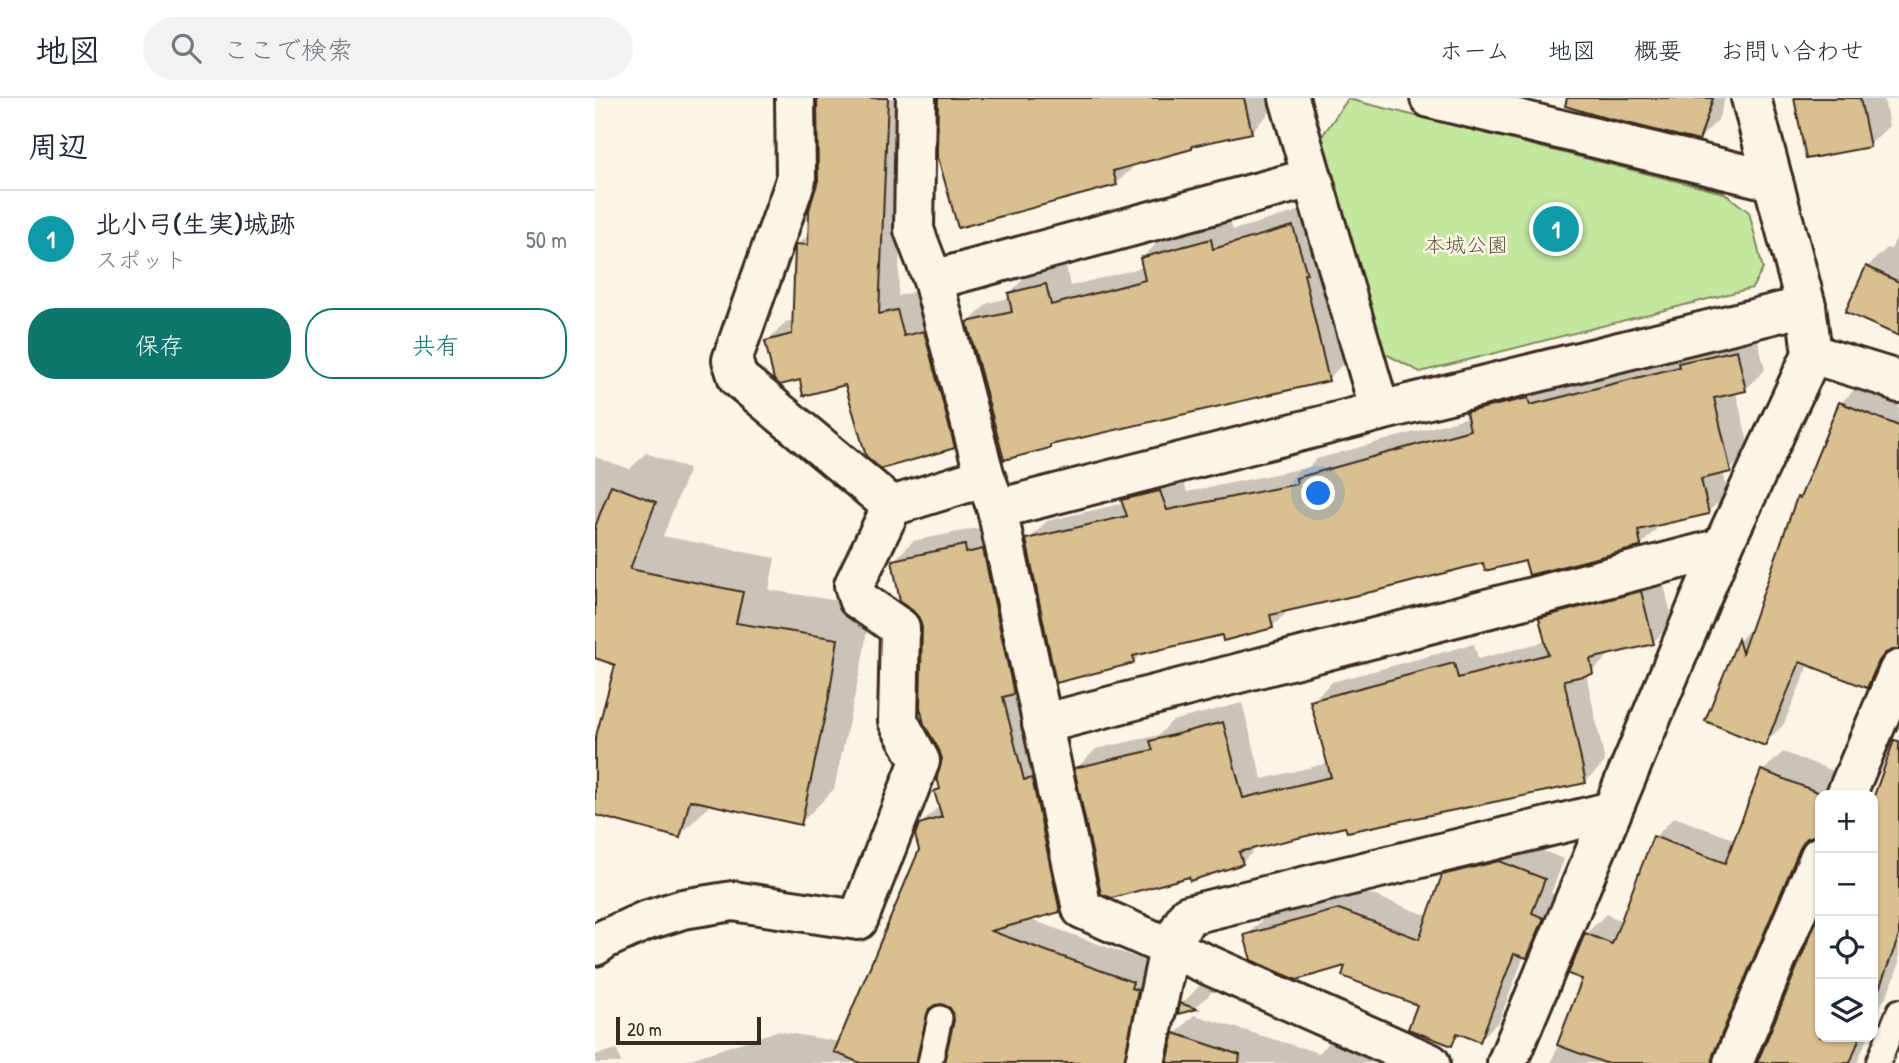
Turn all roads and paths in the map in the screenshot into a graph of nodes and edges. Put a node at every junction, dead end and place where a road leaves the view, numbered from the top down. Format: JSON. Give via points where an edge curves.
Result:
{"nodes":[{"id":1,"x":795,"y":98,"type":"edge"},
{"id":2,"x":916,"y":98,"type":"edge"},
{"id":3,"x":1289,"y":98,"type":"edge"},
{"id":4,"x":1430,"y":98,"type":"edge"},
{"id":5,"x":1751,"y":98,"type":"edge"},
{"id":6,"x":1311,"y":178,"type":"junction"},
{"id":7,"x":1773,"y":181,"type":"junction"},
{"id":8,"x":933,"y":280,"type":"junction"},
{"id":9,"x":1807,"y":306,"type":"junction"},
{"id":10,"x":1812,"y":354,"type":"junction"},
{"id":11,"x":1895,"y":376,"type":"edge"},
{"id":12,"x":1380,"y":411,"type":"junction"},
{"id":13,"x":991,"y":493,"type":"junction"},
{"id":14,"x":892,"y":506,"type":"junction"},
{"id":15,"x":1722,"y":548,"type":"junction"},
{"id":16,"x":1899,"y":670,"type":"edge"},
{"id":17,"x":1042,"y":724,"type":"junction"},
{"id":18,"x":1848,"y":790,"type":"edge"},
{"id":19,"x":1612,"y":811,"type":"junction"},
{"id":20,"x":1815,"y":868,"type":"edge"},
{"id":21,"x":595,"y":946,"type":"edge"},
{"id":22,"x":1169,"y":949,"type":"junction"},
{"id":23,"x":1899,"y":1011,"type":"edge"},
{"id":24,"x":940,"y":1018,"type":"dead end"},
{"id":25,"x":930,"y":1063,"type":"edge"},
{"id":26,"x":1145,"y":1063,"type":"edge"},
{"id":27,"x":1430,"y":1063,"type":"edge"},
{"id":28,"x":1507,"y":1063,"type":"edge"},
{"id":29,"x":1733,"y":1063,"type":"edge"},
{"id":30,"x":1878,"y":1063,"type":"edge"}],
"edges":[{"from":1,"to":14,"type":"street","via":[[796,180],[732,360],[738,378]]},
{"from":2,"to":8,"type":"street","via":[[914,230]]},
{"from":3,"to":6,"type":"street"},
{"from":4,"to":7,"type":"street"},
{"from":5,"to":7,"type":"street"},
{"from":6,"to":8,"type":"street"},
{"from":6,"to":12,"type":"street"},
{"from":7,"to":9,"type":"street"},
{"from":8,"to":13,"type":"street"},
{"from":9,"to":10,"type":"street"},
{"from":9,"to":12,"type":"street"},
{"from":10,"to":11,"type":"street"},
{"from":10,"to":15,"type":"street"},
{"from":12,"to":13,"type":"street"},
{"from":13,"to":14,"type":"street"},
{"from":13,"to":17,"type":"street"},
{"from":14,"to":21,"type":"street","via":[[854,585],[858,599],[900,628],[898,721],[920,761],[858,920],[733,901],[645,920]]},
{"from":15,"to":17,"type":"street"},
{"from":15,"to":19,"type":"street"},
{"from":16,"to":18,"type":"street"},
{"from":17,"to":22,"type":"street","via":[[1082,909]]},
{"from":19,"to":22,"type":"street","via":[[1188,915]]},
{"from":19,"to":28,"type":"street"},
{"from":20,"to":29,"type":"street"},
{"from":22,"to":26,"type":"street"},
{"from":22,"to":27,"type":"street"},
{"from":23,"to":30,"type":"lane"},
{"from":24,"to":25,"type":"lane"}]}
